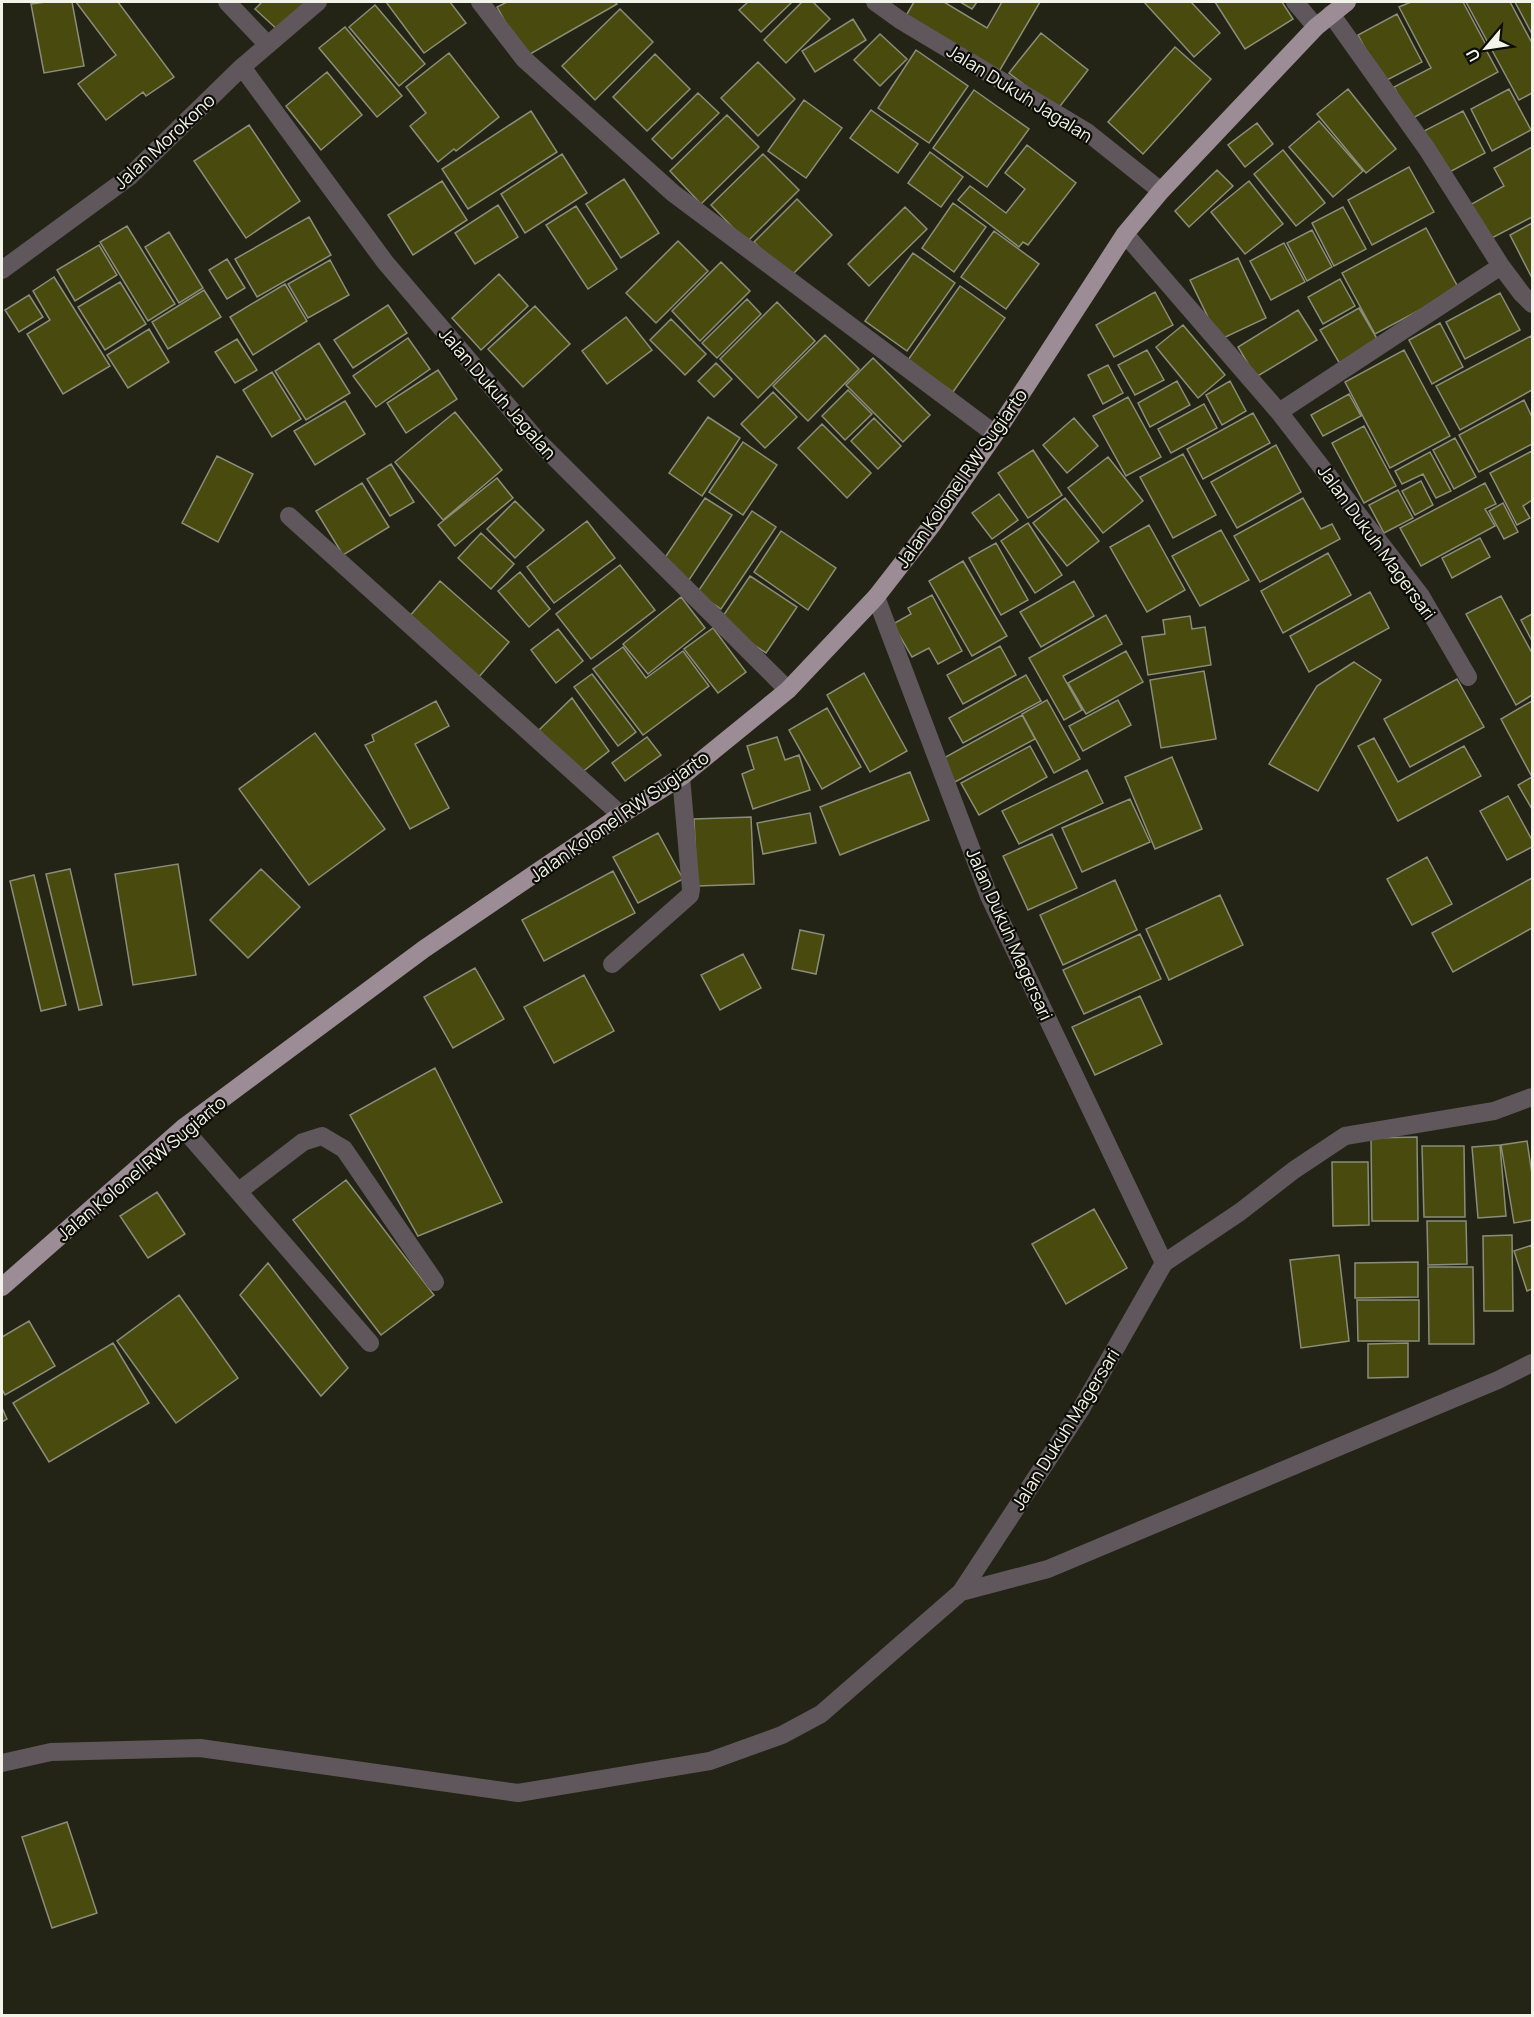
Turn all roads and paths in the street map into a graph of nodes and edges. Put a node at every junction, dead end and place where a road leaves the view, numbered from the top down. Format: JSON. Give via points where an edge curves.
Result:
{"nodes":[{"id":1,"x":228,"y":2,"type":"edge"},
{"id":2,"x":318,"y":2,"type":"edge"},
{"id":3,"x":480,"y":2,"type":"edge"},
{"id":4,"x":875,"y":2,"type":"edge"},
{"id":5,"x":1295,"y":2,"type":"edge"},
{"id":6,"x":1347,"y":2,"type":"edge"},
{"id":7,"x":1331,"y":14,"type":"junction"},
{"id":8,"x":1316,"y":27,"type":"junction"},
{"id":9,"x":268,"y":45,"type":"junction"},
{"id":10,"x":242,"y":67,"type":"junction"},
{"id":11,"x":1161,"y":191,"type":"junction"},
{"id":12,"x":1125,"y":234,"type":"junction"},
{"id":13,"x":1501,"y":266,"type":"junction"},
{"id":14,"x":2,"y":270,"type":"edge"},
{"id":15,"x":1533,"y":304,"type":"edge"},
{"id":16,"x":1279,"y":412,"type":"junction"},
{"id":17,"x":995,"y":434,"type":"junction"},
{"id":18,"x":289,"y":516,"type":"dead end"},
{"id":19,"x":876,"y":597,"type":"junction"},
{"id":20,"x":1468,"y":677,"type":"dead end"},
{"id":21,"x":788,"y":690,"type":"junction"},
{"id":22,"x":681,"y":777,"type":"junction"},
{"id":23,"x":621,"y":815,"type":"junction"},
{"id":24,"x":612,"y":964,"type":"dead end"},
{"id":25,"x":1533,"y":1097,"type":"edge"},
{"id":26,"x":183,"y":1128,"type":"junction"},
{"id":27,"x":239,"y":1191,"type":"junction"},
{"id":28,"x":1164,"y":1263,"type":"junction"},
{"id":29,"x":435,"y":1282,"type":"dead end"},
{"id":30,"x":2,"y":1287,"type":"edge"},
{"id":31,"x":370,"y":1343,"type":"dead end"},
{"id":32,"x":1533,"y":1363,"type":"edge"},
{"id":33,"x":961,"y":1592,"type":"junction"},
{"id":34,"x":2,"y":1763,"type":"edge"}],
"edges":[{"from":1,"to":9,"type":"street"},
{"from":2,"to":9,"type":"street","name":"Jalan Morokono"},
{"from":3,"to":17,"type":"street","via":[[524,59],[673,193]]},
{"from":4,"to":11,"type":"street","name":"Jalan Dukuh Jagalan","via":[[1087,132]]},
{"from":5,"to":8,"type":"street"},
{"from":6,"to":7,"type":"main road","name":"Jalan Kolonel RW Sugiarto"},
{"from":7,"to":8,"type":"main road","name":"Jalan Kolonel RW Sugiarto"},
{"from":7,"to":13,"type":"street","via":[[1426,149]]},
{"from":8,"to":11,"type":"main road","name":"Jalan Kolonel RW Sugiarto"},
{"from":9,"to":10,"type":"street","name":"Jalan Morokono"},
{"from":10,"to":14,"type":"street","name":"Jalan Morokono","via":[[129,177]]},
{"from":10,"to":21,"type":"street","name":"Jalan Dukuh Jagalan","via":[[385,262],[537,440]]},
{"from":11,"to":12,"type":"main road","name":"Jalan Kolonel RW Sugiarto"},
{"from":12,"to":16,"type":"street","name":"Jalan Dukuh Magersari"},
{"from":12,"to":17,"type":"main road","name":"Jalan Kolonel RW Sugiarto"},
{"from":13,"to":15,"type":"street"},
{"from":13,"to":16,"type":"street"},
{"from":16,"to":20,"type":"street","name":"Jalan Dukuh Magersari","via":[[1420,596]]},
{"from":17,"to":19,"type":"main road","name":"Jalan Kolonel RW Sugiarto"},
{"from":18,"to":23,"type":"street"},
{"from":19,"to":21,"type":"main road","name":"Jalan Kolonel RW Sugiarto"},
{"from":19,"to":28,"type":"street","name":"Jalan Dukuh Magersari","via":[[988,896]]},
{"from":21,"to":22,"type":"main road","name":"Jalan Kolonel RW Sugiarto"},
{"from":22,"to":23,"type":"main road","name":"Jalan Kolonel RW Sugiarto"},
{"from":22,"to":24,"type":"street","via":[[690,895]]},
{"from":23,"to":26,"type":"main road","name":"Jalan Kolonel RW Sugiarto","via":[[424,949]]},
{"from":25,"to":28,"type":"street","name":"Jalan Dukuh Magersari","via":[[1494,1111],[1345,1136]]},
{"from":26,"to":27,"type":"street"},
{"from":26,"to":30,"type":"main road","name":"Jalan Kolonel RW Sugiarto"},
{"from":27,"to":29,"type":"street","via":[[303,1142],[322,1136],[344,1149]]},
{"from":27,"to":31,"type":"street"},
{"from":28,"to":33,"type":"street","name":"Jalan Dukuh Magersari","via":[[1081,1409]]},
{"from":32,"to":33,"type":"street","via":[[1048,1569]]},
{"from":33,"to":34,"type":"street","via":[[821,1714],[782,1734],[710,1761],[518,1793],[200,1748],[51,1752]]}]}
